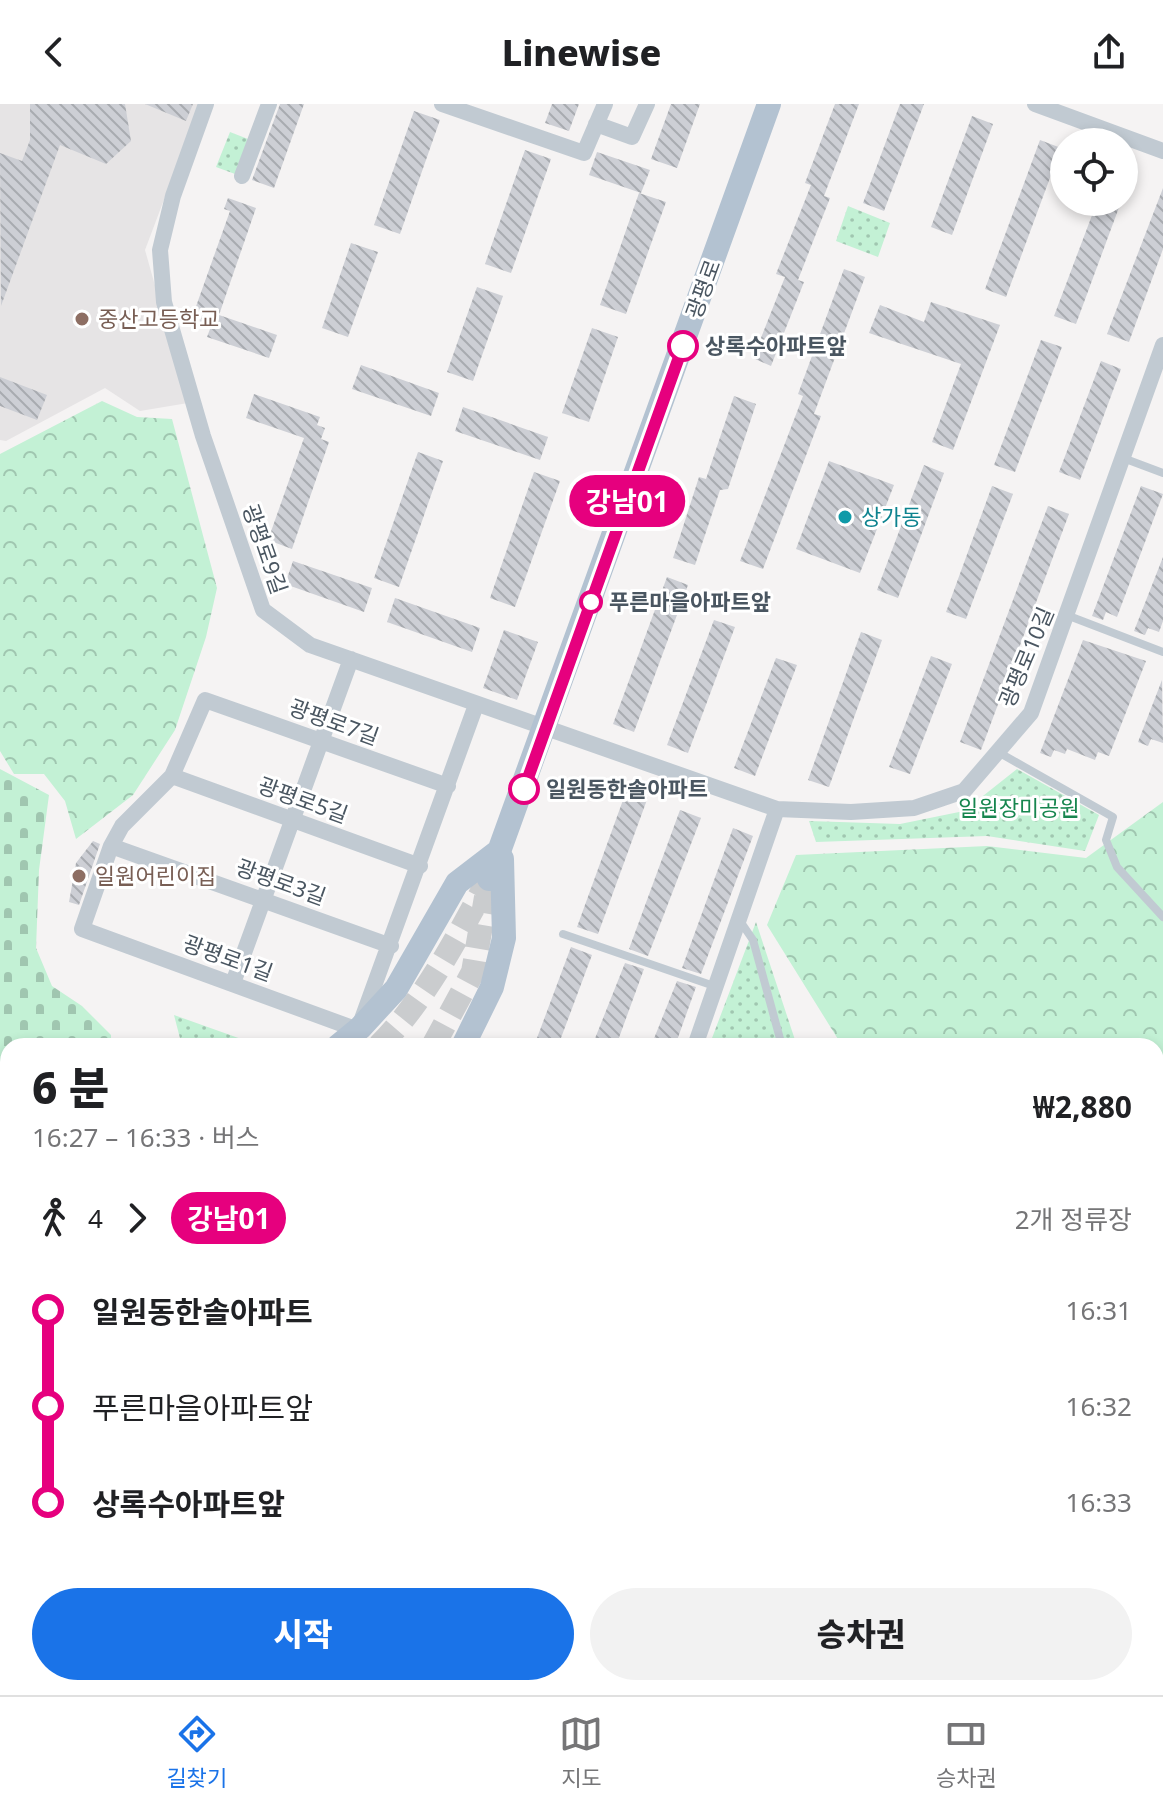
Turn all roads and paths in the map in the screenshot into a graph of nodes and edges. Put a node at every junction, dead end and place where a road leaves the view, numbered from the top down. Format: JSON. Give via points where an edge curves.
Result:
{"nodes":[{"id":1,"x":206,"y":104,"type":"edge"},
{"id":2,"x":269,"y":104,"type":"edge"},
{"id":3,"x":442,"y":104,"type":"edge"},
{"id":4,"x":605,"y":104,"type":"edge"},
{"id":5,"x":647,"y":104,"type":"edge"},
{"id":6,"x":769,"y":104,"type":"edge"},
{"id":7,"x":1035,"y":104,"type":"edge"},
{"id":8,"x":596,"y":124,"type":"junction"},
{"id":9,"x":1163,"y":151,"type":"edge"},
{"id":10,"x":242,"y":176,"type":"dead end"},
{"id":11,"x":1163,"y":345,"type":"edge"},
{"id":12,"x":1123,"y":458,"type":"junction"},
{"id":13,"x":1163,"y":473,"type":"edge"},
{"id":14,"x":1069,"y":616,"type":"junction"},
{"id":15,"x":1163,"y":652,"type":"edge"},
{"id":16,"x":351,"y":659,"type":"junction"},
{"id":17,"x":476,"y":705,"type":"junction"},
{"id":18,"x":546,"y":729,"type":"junction"},
{"id":19,"x":322,"y":740,"type":"junction"},
{"id":20,"x":998,"y":752,"type":"junction"},
{"id":21,"x":172,"y":776,"type":"junction"},
{"id":22,"x":448,"y":786,"type":"junction"},
{"id":23,"x":777,"y":809,"type":"junction"},
{"id":24,"x":292,"y":820,"type":"junction"},
{"id":25,"x":111,"y":846,"type":"junction"},
{"id":26,"x":502,"y":848,"type":"junction"},
{"id":27,"x":420,"y":866,"type":"junction"},
{"id":28,"x":489,"y":879,"type":"tunnel mouth"},
{"id":29,"x":264,"y":899,"type":"junction"},
{"id":30,"x":1163,"y":917,"type":"edge"},
{"id":31,"x":739,"y":920,"type":"junction"},
{"id":32,"x":563,"y":934,"type":"dead end"},
{"id":33,"x":391,"y":946,"type":"junction"},
{"id":34,"x":233,"y":983,"type":"junction"},
{"id":35,"x":717,"y":987,"type":"junction"},
{"id":36,"x":348,"y":1038,"type":"edge"},
{"id":37,"x":467,"y":1038,"type":"edge"},
{"id":38,"x":698,"y":1038,"type":"edge"},
{"id":39,"x":780,"y":1038,"type":"edge"}],
"edges":[{"from":1,"to":16,"type":"street","name":"광평로9길","via":[[160,250],[164,302],[263,610],[310,645]]},
{"from":2,"to":10,"type":"street"},
{"from":3,"to":8,"type":"street","via":[[584,153]]},
{"from":4,"to":8,"type":"street"},
{"from":5,"to":8,"type":"street","via":[[632,137]]},
{"from":6,"to":18,"type":"main road","name":"광평로"},
{"from":7,"to":9,"type":"street"},
{"from":11,"to":12,"type":"street","name":"광평로10길"},
{"from":12,"to":13,"type":"lane"},
{"from":12,"to":14,"type":"street","name":"광평로10길"},
{"from":14,"to":15,"type":"lane"},
{"from":14,"to":20,"type":"street","name":"광평로10길","via":[[1031,713]]},
{"from":16,"to":17,"type":"street","name":"광평로9길"},
{"from":16,"to":19,"type":"street"},
{"from":17,"to":18,"type":"street","name":"광평로9길"},
{"from":17,"to":22,"type":"street"},
{"from":18,"to":23,"type":"street","name":"광평로10길"},
{"from":18,"to":26,"type":"main road","name":"광평로"},
{"from":19,"to":21,"type":"street","name":"광평로7길","via":[[205,700]]},
{"from":19,"to":22,"type":"street","name":"광평로7길"},
{"from":19,"to":24,"type":"street"},
{"from":20,"to":23,"type":"street","name":"광평로10길","via":[[964,791],[914,808]]},
{"from":20,"to":30,"type":"lane","via":[[1113,817],[1106,840],[1117,867]]},
{"from":21,"to":24,"type":"street","name":"광평로5길"},
{"from":21,"to":25,"type":"street","via":[[122,826]]},
{"from":22,"to":27,"type":"street"},
{"from":23,"to":31,"type":"street"},
{"from":24,"to":27,"type":"street","name":"광평로5길"},
{"from":24,"to":29,"type":"street"},
{"from":25,"to":29,"type":"street","name":"광평로3길"},
{"from":25,"to":34,"type":"street","name":"광평로1길","via":[[82,929]]},
{"from":26,"to":28,"type":"main road","name":"광평로"},
{"from":26,"to":36,"type":"main road","via":[[457,883],[396,989]]},
{"from":26,"to":37,"type":"main road","via":[[504,938],[492,987]]},
{"from":27,"to":33,"type":"street"},
{"from":29,"to":33,"type":"street","name":"광평로3길"},
{"from":29,"to":34,"type":"street"},
{"from":31,"to":35,"type":"street"},
{"from":31,"to":39,"type":"lane","via":[[753,940]]},
{"from":32,"to":35,"type":"lane"},
{"from":33,"to":34,"type":"street","name":"광평로1길","via":[[358,1030]]},
{"from":35,"to":38,"type":"street"}]}
